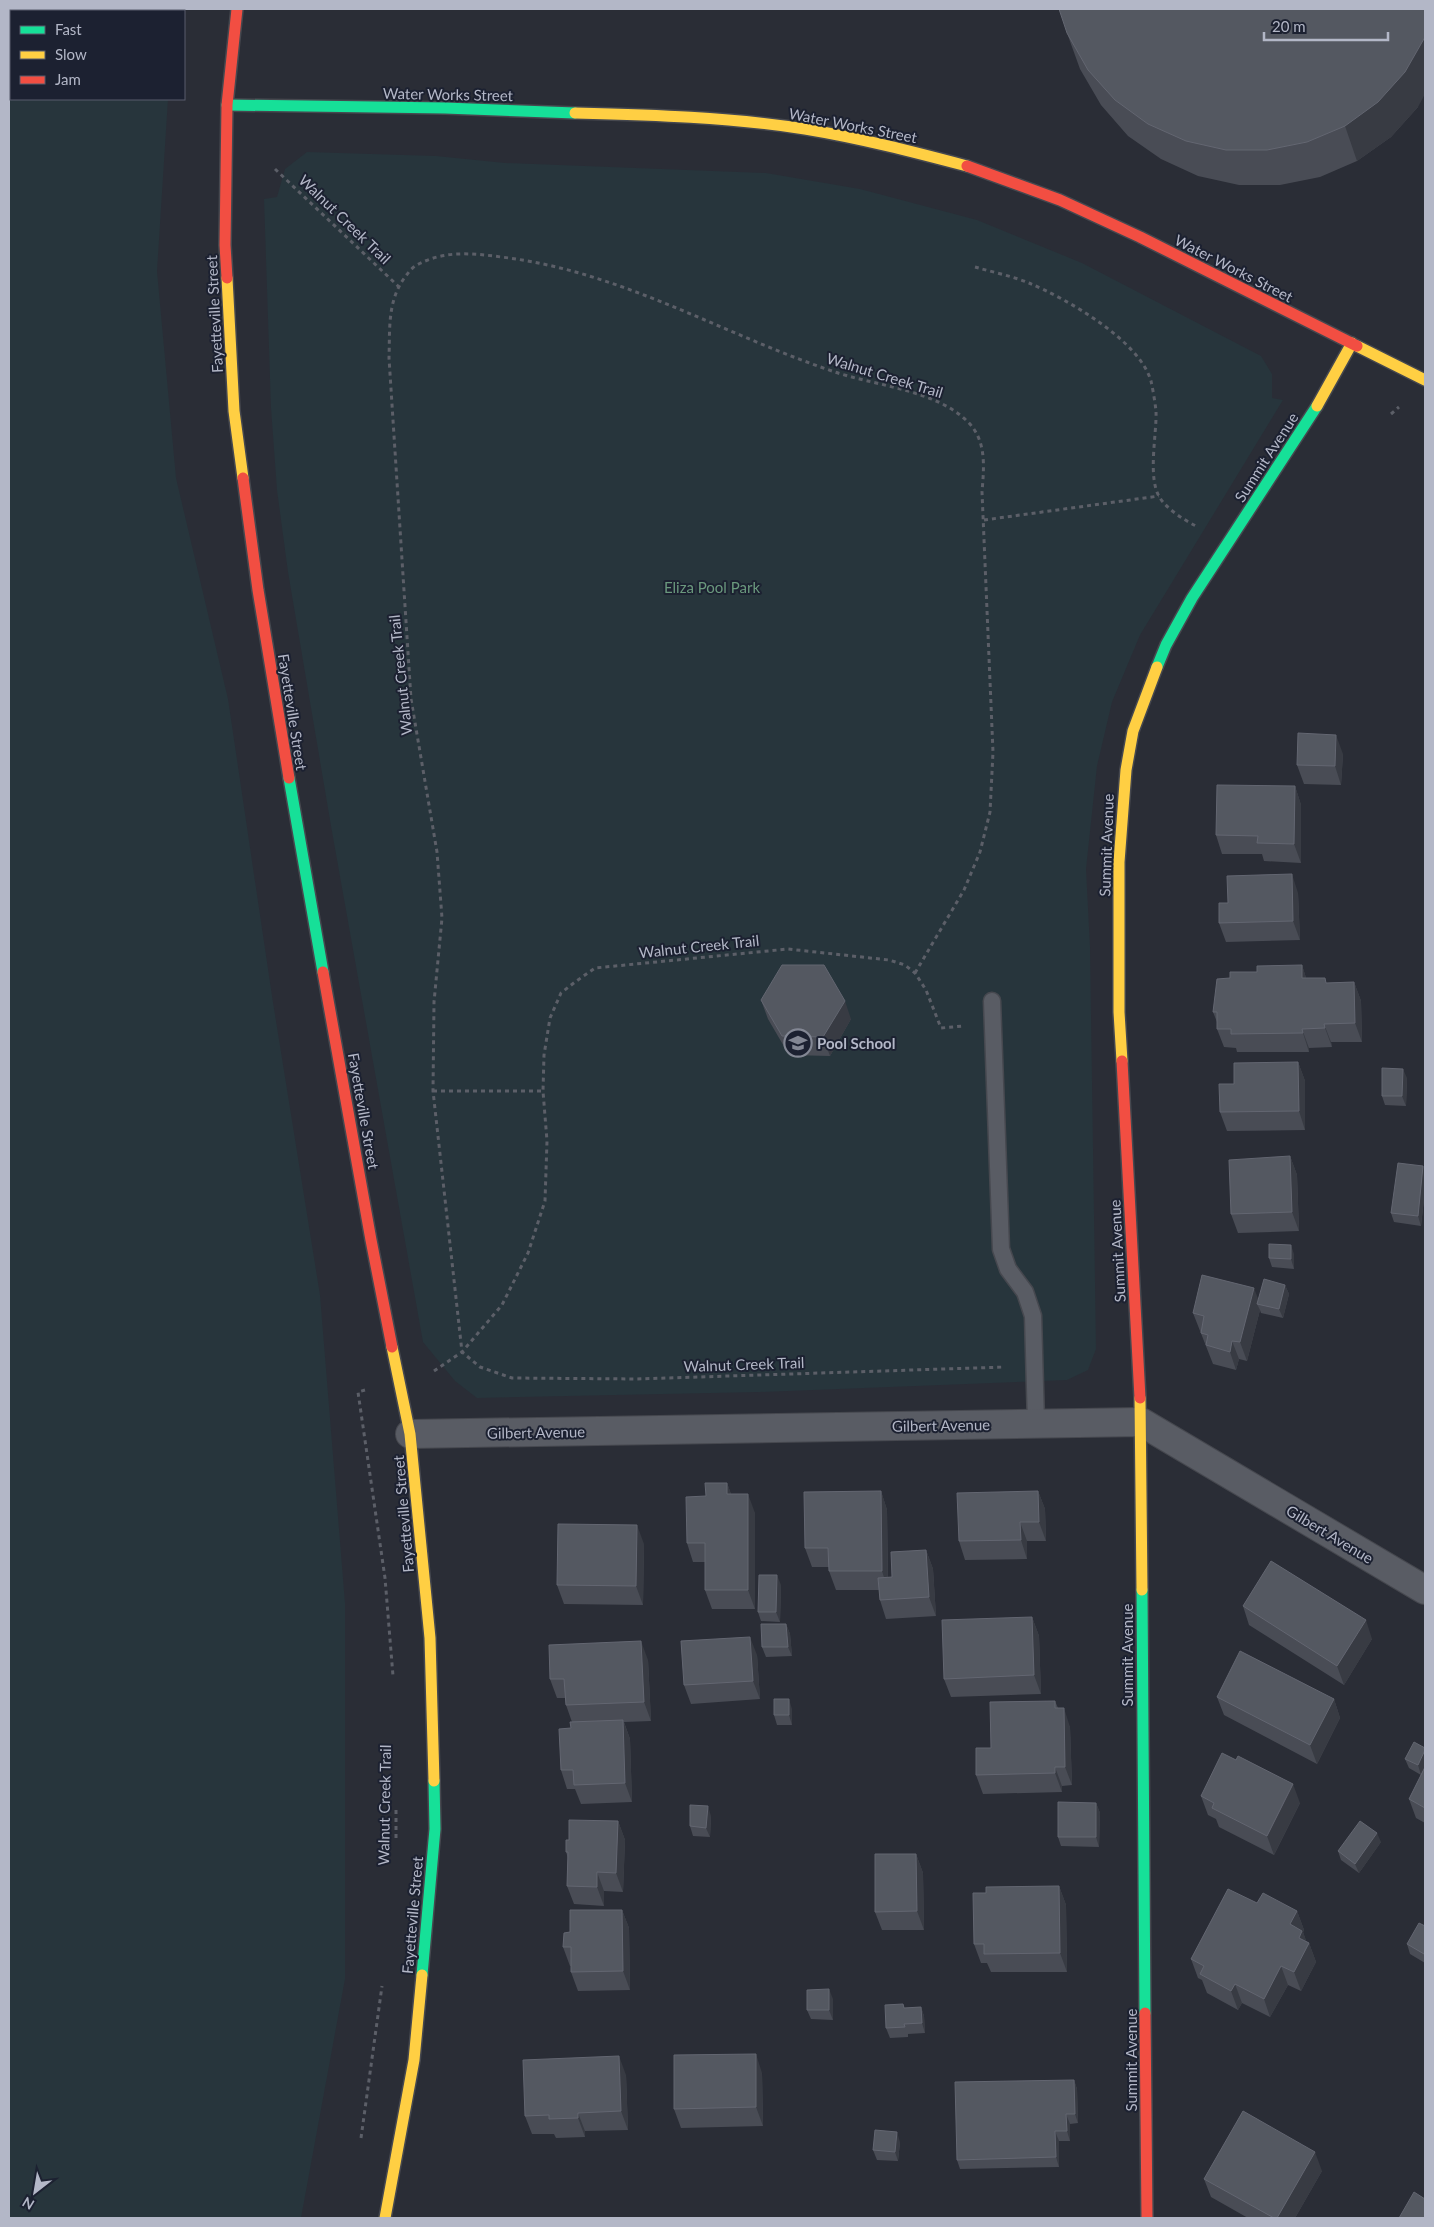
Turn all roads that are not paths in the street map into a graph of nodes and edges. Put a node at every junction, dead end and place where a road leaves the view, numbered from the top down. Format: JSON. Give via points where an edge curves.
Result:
{"nodes":[{"id":1,"x":237,"y":9,"type":"edge"},
{"id":2,"x":227,"y":105,"type":"junction"},
{"id":3,"x":1352,"y":343,"type":"junction"},
{"id":4,"x":1425,"y":380,"type":"edge"},
{"id":5,"x":992,"y":1001,"type":"dead end"},
{"id":6,"x":1140,"y":1422,"type":"junction"},
{"id":7,"x":1036,"y":1423,"type":"junction"},
{"id":8,"x":410,"y":1434,"type":"junction"},
{"id":9,"x":1425,"y":1590,"type":"edge"},
{"id":10,"x":385,"y":2218,"type":"edge"},
{"id":11,"x":1147,"y":2218,"type":"edge"}],
"edges":[{"from":1,"to":2,"type":"street","name":"Fayetteville Street"},
{"from":2,"to":3,"type":"street","name":"Water Works Street","via":[[445,108],[701,117],[805,129],[901,148],[984,171],[1060,200]]},
{"from":2,"to":8,"type":"street","name":"Fayetteville Street","via":[[225,245],[234,411],[258,590],[371,1240]]},
{"from":3,"to":4,"type":"street","name":"Water Works Street"},
{"from":3,"to":6,"type":"street","name":"Summit Avenue","via":[[1319,403],[1192,598],[1166,645],[1134,731],[1126,770],[1119,862],[1119,1012]]},
{"from":5,"to":7,"type":"lane","via":[[1001,1249],[1008,1269],[1025,1292],[1033,1316]]},
{"from":6,"to":7,"type":"street","name":"Gilbert Avenue"},
{"from":6,"to":9,"type":"street","name":"Gilbert Avenue"},
{"from":6,"to":11,"type":"street","name":"Summit Avenue"},
{"from":7,"to":8,"type":"street","name":"Gilbert Avenue"},
{"from":8,"to":10,"type":"street","name":"Fayetteville Street","via":[[430,1638],[434,1829],[414,2060]]}]}
